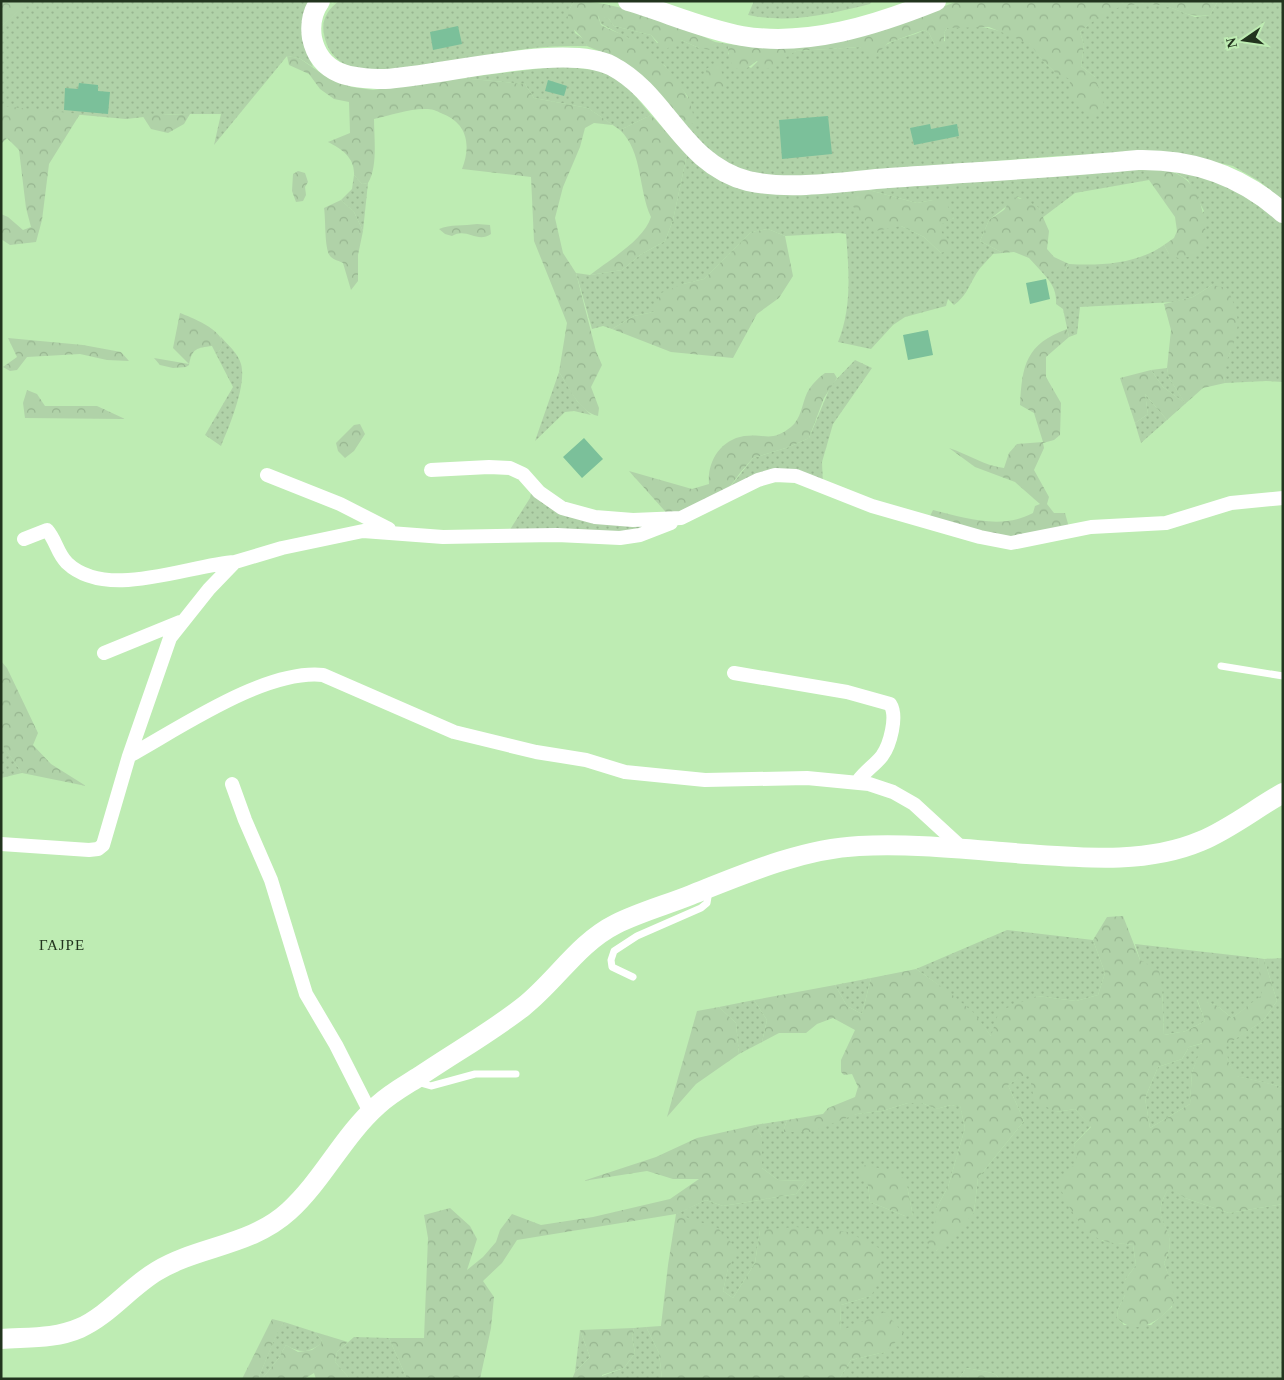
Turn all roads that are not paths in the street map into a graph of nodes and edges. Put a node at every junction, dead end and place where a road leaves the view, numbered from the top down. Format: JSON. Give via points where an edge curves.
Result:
{"nodes":[{"id":1,"x":320,"y":1,"type":"edge"},
{"id":2,"x":628,"y":1,"type":"edge"},
{"id":3,"x":936,"y":1,"type":"edge"},
{"id":4,"x":1283,"y":213,"type":"edge"},
{"id":5,"x":431,"y":470,"type":"dead end"},
{"id":6,"x":267,"y":475,"type":"dead end"},
{"id":7,"x":1283,"y":498,"type":"edge"},
{"id":8,"x":681,"y":518,"type":"junction"},
{"id":9,"x":397,"y":533,"type":"junction"},
{"id":10,"x":24,"y":539,"type":"dead end"},
{"id":11,"x":234,"y":562,"type":"junction"},
{"id":12,"x":182,"y":621,"type":"junction"},
{"id":13,"x":104,"y":653,"type":"dead end"},
{"id":14,"x":1221,"y":666,"type":"dead end"},
{"id":15,"x":734,"y":673,"type":"dead end"},
{"id":16,"x":1283,"y":676,"type":"edge"},
{"id":17,"x":129,"y":756,"type":"junction"},
{"id":18,"x":858,"y":782,"type":"junction"},
{"id":19,"x":232,"y":784,"type":"dead end"},
{"id":20,"x":1283,"y":793,"type":"edge"},
{"id":21,"x":1,"y":844,"type":"edge"},
{"id":22,"x":963,"y":849,"type":"junction"},
{"id":23,"x":709,"y":888,"type":"junction"},
{"id":24,"x":633,"y":976,"type":"dead end"},
{"id":25,"x":516,"y":1074,"type":"dead end"},
{"id":26,"x":414,"y":1079,"type":"junction"},
{"id":27,"x":370,"y":1112,"type":"junction"},
{"id":28,"x":1,"y":1339,"type":"edge"}],
"edges":[{"from":1,"to":4,"type":"main road","via":[[312,20],[313,42],[321,59],[336,72],[360,78],[401,78],[555,57],[595,60],[617,69],[643,91],[705,160],[724,172],[751,182],[814,183],[1161,160],[1186,163],[1225,175]]},
{"from":2,"to":3,"type":"main road","via":[[742,36],[777,39],[850,30]]},
{"from":5,"to":8,"type":"street","via":[[489,466],[510,468],[523,474],[551,502],[570,512],[620,520]]},
{"from":6,"to":9,"type":"street","via":[[340,504]]},
{"from":7,"to":8,"type":"street","via":[[1215,506],[1166,523],[1091,527],[1011,542],[927,522],[863,503],[812,481],[782,475],[758,480]]},
{"from":8,"to":9,"type":"street","via":[[650,532],[620,538],[557,535],[443,537]]},
{"from":9,"to":11,"type":"street","via":[[352,532]]},
{"from":10,"to":11,"type":"street","via":[[48,530],[65,560],[82,574],[99,578],[164,577],[207,565]]},
{"from":11,"to":12,"type":"street"},
{"from":12,"to":13,"type":"street"},
{"from":12,"to":17,"type":"street","via":[[166,649]]},
{"from":14,"to":16,"type":"lane"},
{"from":15,"to":18,"type":"street","via":[[847,692],[890,704],[894,719],[886,749]]},
{"from":17,"to":18,"type":"street","via":[[234,698],[292,676],[311,674],[333,679],[454,732],[536,752],[586,760],[625,772],[705,780],[792,778]]},
{"from":17,"to":21,"type":"street","via":[[109,830],[101,847],[76,850]]},
{"from":18,"to":22,"type":"street","via":[[882,788],[910,801]]},
{"from":19,"to":27,"type":"street","via":[[271,880],[306,994]]},
{"from":20,"to":22,"type":"main road","via":[[1199,842],[1126,858]]},
{"from":22,"to":23,"type":"main road","via":[[857,846],[813,853]]},
{"from":23,"to":24,"type":"lane","via":[[707,903],[701,908],[638,936],[614,951],[612,967]]},
{"from":23,"to":26,"type":"main road","via":[[614,925],[590,940],[524,1006]]},
{"from":25,"to":26,"type":"lane","via":[[475,1074],[431,1086]]},
{"from":26,"to":27,"type":"main road"},
{"from":27,"to":28,"type":"main road","via":[[305,1195],[278,1220],[223,1247],[158,1270],[82,1327],[55,1336]]}]}
